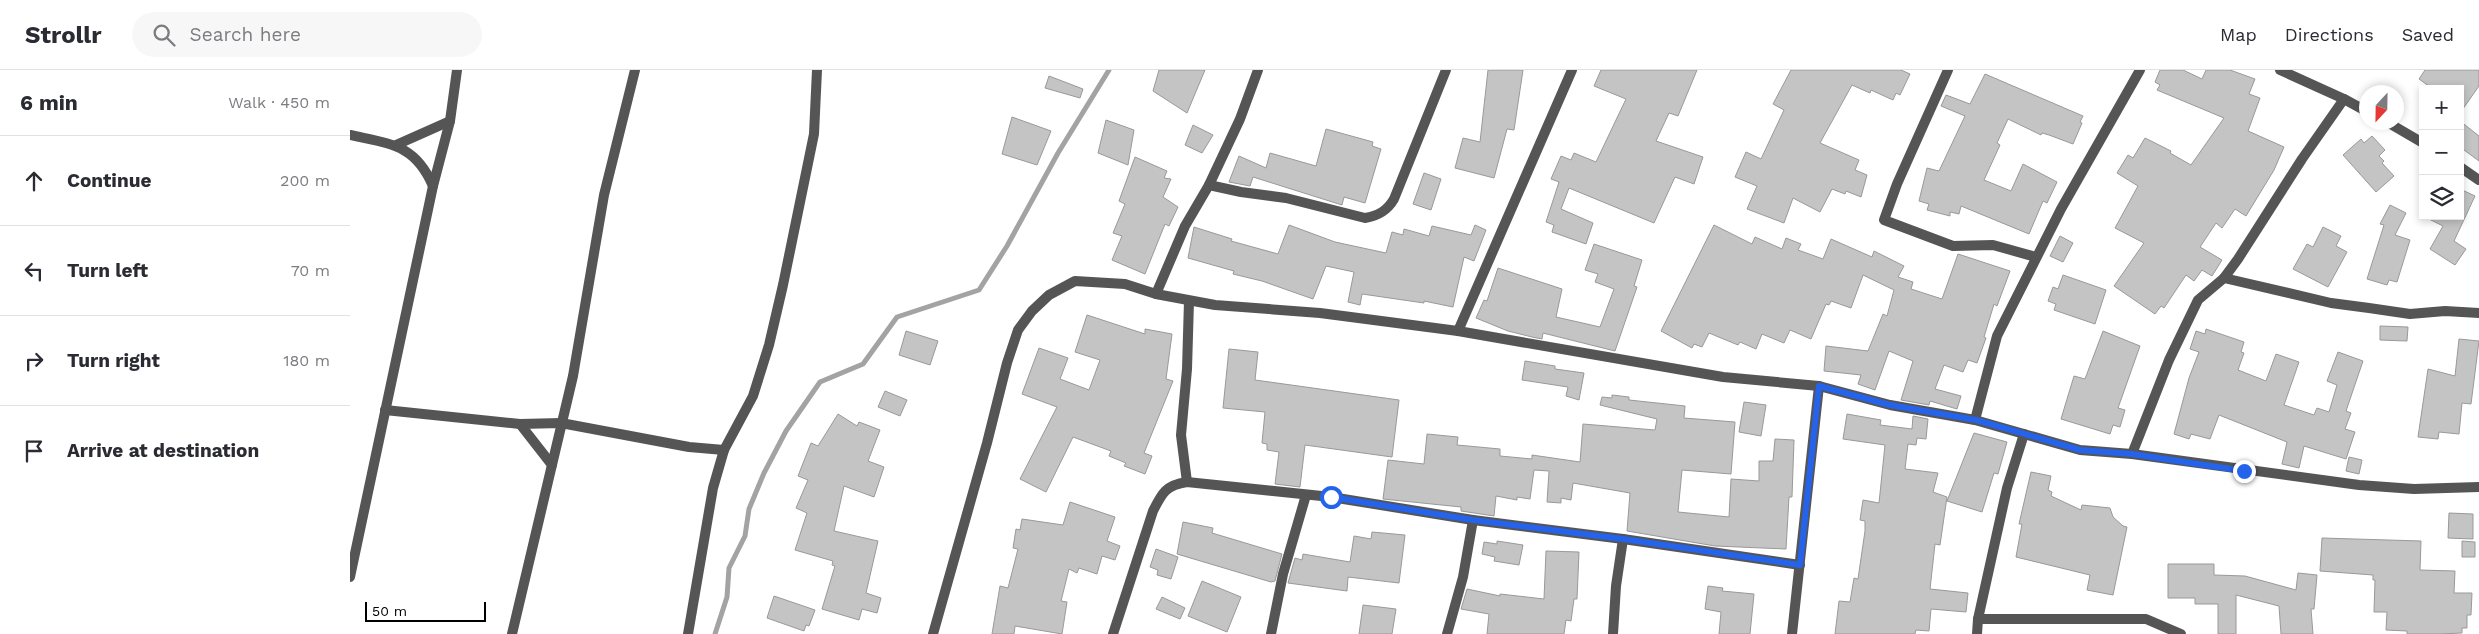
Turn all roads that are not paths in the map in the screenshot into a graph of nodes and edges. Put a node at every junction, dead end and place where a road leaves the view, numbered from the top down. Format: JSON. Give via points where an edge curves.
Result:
{"nodes":[{"id":1,"x":457,"y":70,"type":"edge"},
{"id":2,"x":634,"y":70,"type":"edge"},
{"id":3,"x":817,"y":70,"type":"edge"},
{"id":4,"x":1258,"y":70,"type":"edge"},
{"id":5,"x":1446,"y":70,"type":"edge"},
{"id":6,"x":1572,"y":70,"type":"edge"},
{"id":7,"x":1948,"y":70,"type":"edge"},
{"id":8,"x":2140,"y":70,"type":"edge"},
{"id":9,"x":2280,"y":70,"type":"edge"},
{"id":10,"x":2344,"y":99,"type":"junction"},
{"id":11,"x":2359,"y":107,"type":"edge"},
{"id":12,"x":450,"y":121,"type":"junction"},
{"id":13,"x":2401,"y":130,"type":"edge"},
{"id":14,"x":350,"y":135,"type":"edge"},
{"id":15,"x":2419,"y":141,"type":"edge"},
{"id":16,"x":396,"y":145,"type":"junction"},
{"id":17,"x":2464,"y":170,"type":"edge"},
{"id":18,"x":2479,"y":180,"type":"edge"},
{"id":19,"x":1209,"y":185,"type":"junction"},
{"id":20,"x":433,"y":186,"type":"junction"},
{"id":21,"x":2036,"y":257,"type":"junction"},
{"id":22,"x":2224,"y":278,"type":"junction"},
{"id":23,"x":1156,"y":294,"type":"junction"},
{"id":24,"x":1189,"y":301,"type":"junction"},
{"id":25,"x":2479,"y":313,"type":"edge"},
{"id":26,"x":1458,"y":331,"type":"junction"},
{"id":27,"x":1819,"y":386,"type":"junction"},
{"id":28,"x":385,"y":410,"type":"junction"},
{"id":29,"x":1976,"y":420,"type":"junction"},
{"id":30,"x":561,"y":423,"type":"junction"},
{"id":31,"x":520,"y":424,"type":"junction"},
{"id":32,"x":2024,"y":434,"type":"junction"},
{"id":33,"x":724,"y":450,"type":"junction"},
{"id":34,"x":2132,"y":454,"type":"junction"},
{"id":35,"x":552,"y":465,"type":"junction"},
{"id":36,"x":1187,"y":482,"type":"junction"},
{"id":37,"x":2479,"y":487,"type":"edge"},
{"id":38,"x":1306,"y":495,"type":"junction"},
{"id":39,"x":1473,"y":520,"type":"junction"},
{"id":40,"x":1623,"y":539,"type":"junction"},
{"id":41,"x":1800,"y":565,"type":"junction"},
{"id":42,"x":350,"y":576,"type":"edge"},
{"id":43,"x":1978,"y":619,"type":"junction"},
{"id":44,"x":512,"y":634,"type":"edge"},
{"id":45,"x":688,"y":634,"type":"edge"},
{"id":46,"x":933,"y":634,"type":"edge"},
{"id":47,"x":1113,"y":634,"type":"edge"},
{"id":48,"x":1271,"y":634,"type":"edge"},
{"id":49,"x":1447,"y":634,"type":"edge"},
{"id":50,"x":1613,"y":634,"type":"edge"},
{"id":51,"x":1792,"y":634,"type":"edge"},
{"id":52,"x":1976,"y":634,"type":"edge"},
{"id":53,"x":2181,"y":634,"type":"edge"}],
"edges":[{"from":1,"to":12,"type":"street"},
{"from":2,"to":30,"type":"street","via":[[604,195],[573,376]]},
{"from":3,"to":33,"type":"street","via":[[814,134],[769,345],[753,396]]},
{"from":4,"to":19,"type":"street","via":[[1240,119]]},
{"from":5,"to":19,"type":"street","via":[[1394,199],[1389,208],[1376,216],[1365,218],[1286,198]]},
{"from":6,"to":26,"type":"street"},
{"from":7,"to":21,"type":"street","via":[[1884,220],[1953,246],[1993,245]]},
{"from":8,"to":21,"type":"street"},
{"from":9,"to":10,"type":"street"},
{"from":10,"to":11,"type":"street"},
{"from":10,"to":22,"type":"street"},
{"from":12,"to":16,"type":"street"},
{"from":12,"to":20,"type":"street"},
{"from":13,"to":15,"type":"street"},
{"from":14,"to":16,"type":"street"},
{"from":16,"to":20,"type":"street","via":[[425,168]]},
{"from":17,"to":18,"type":"street"},
{"from":19,"to":23,"type":"street","via":[[1185,226]]},
{"from":20,"to":28,"type":"street"},
{"from":21,"to":29,"type":"street","via":[[1997,336]]},
{"from":22,"to":25,"type":"street","via":[[2331,303],[2377,310],[2410,314]]},
{"from":22,"to":34,"type":"street","via":[[2198,300],[2169,360]]},
{"from":23,"to":24,"type":"street"},
{"from":23,"to":46,"type":"street","via":[[1125,284],[1075,281],[1049,295],[1018,330]]},
{"from":24,"to":26,"type":"street","via":[[1320,313]]},
{"from":24,"to":36,"type":"street","via":[[1181,435]]},
{"from":26,"to":27,"type":"street","via":[[1722,377]]},
{"from":27,"to":29,"type":"street","via":[[1890,405]]},
{"from":27,"to":41,"type":"street"},
{"from":28,"to":31,"type":"street"},
{"from":28,"to":42,"type":"street"},
{"from":29,"to":32,"type":"street"},
{"from":30,"to":31,"type":"street"},
{"from":30,"to":33,"type":"street","via":[[689,448]]},
{"from":30,"to":35,"type":"street"},
{"from":31,"to":35,"type":"street"},
{"from":32,"to":34,"type":"street","via":[[2080,450]]},
{"from":32,"to":43,"type":"street","via":[[2007,488]]},
{"from":33,"to":45,"type":"street","via":[[713,488]]},
{"from":34,"to":37,"type":"street","via":[[2359,485]]},
{"from":35,"to":44,"type":"street"},
{"from":36,"to":38,"type":"street"},
{"from":36,"to":47,"type":"street","via":[[1174,484],[1162,494],[1153,511]]},
{"from":38,"to":39,"type":"street"},
{"from":38,"to":48,"type":"street","via":[[1283,574]]},
{"from":39,"to":40,"type":"street"},
{"from":39,"to":49,"type":"street","via":[[1463,577]]},
{"from":40,"to":41,"type":"street"},
{"from":40,"to":50,"type":"street"},
{"from":41,"to":51,"type":"street"},
{"from":43,"to":52,"type":"street"},
{"from":43,"to":53,"type":"street","via":[[2146,618]]}]}
